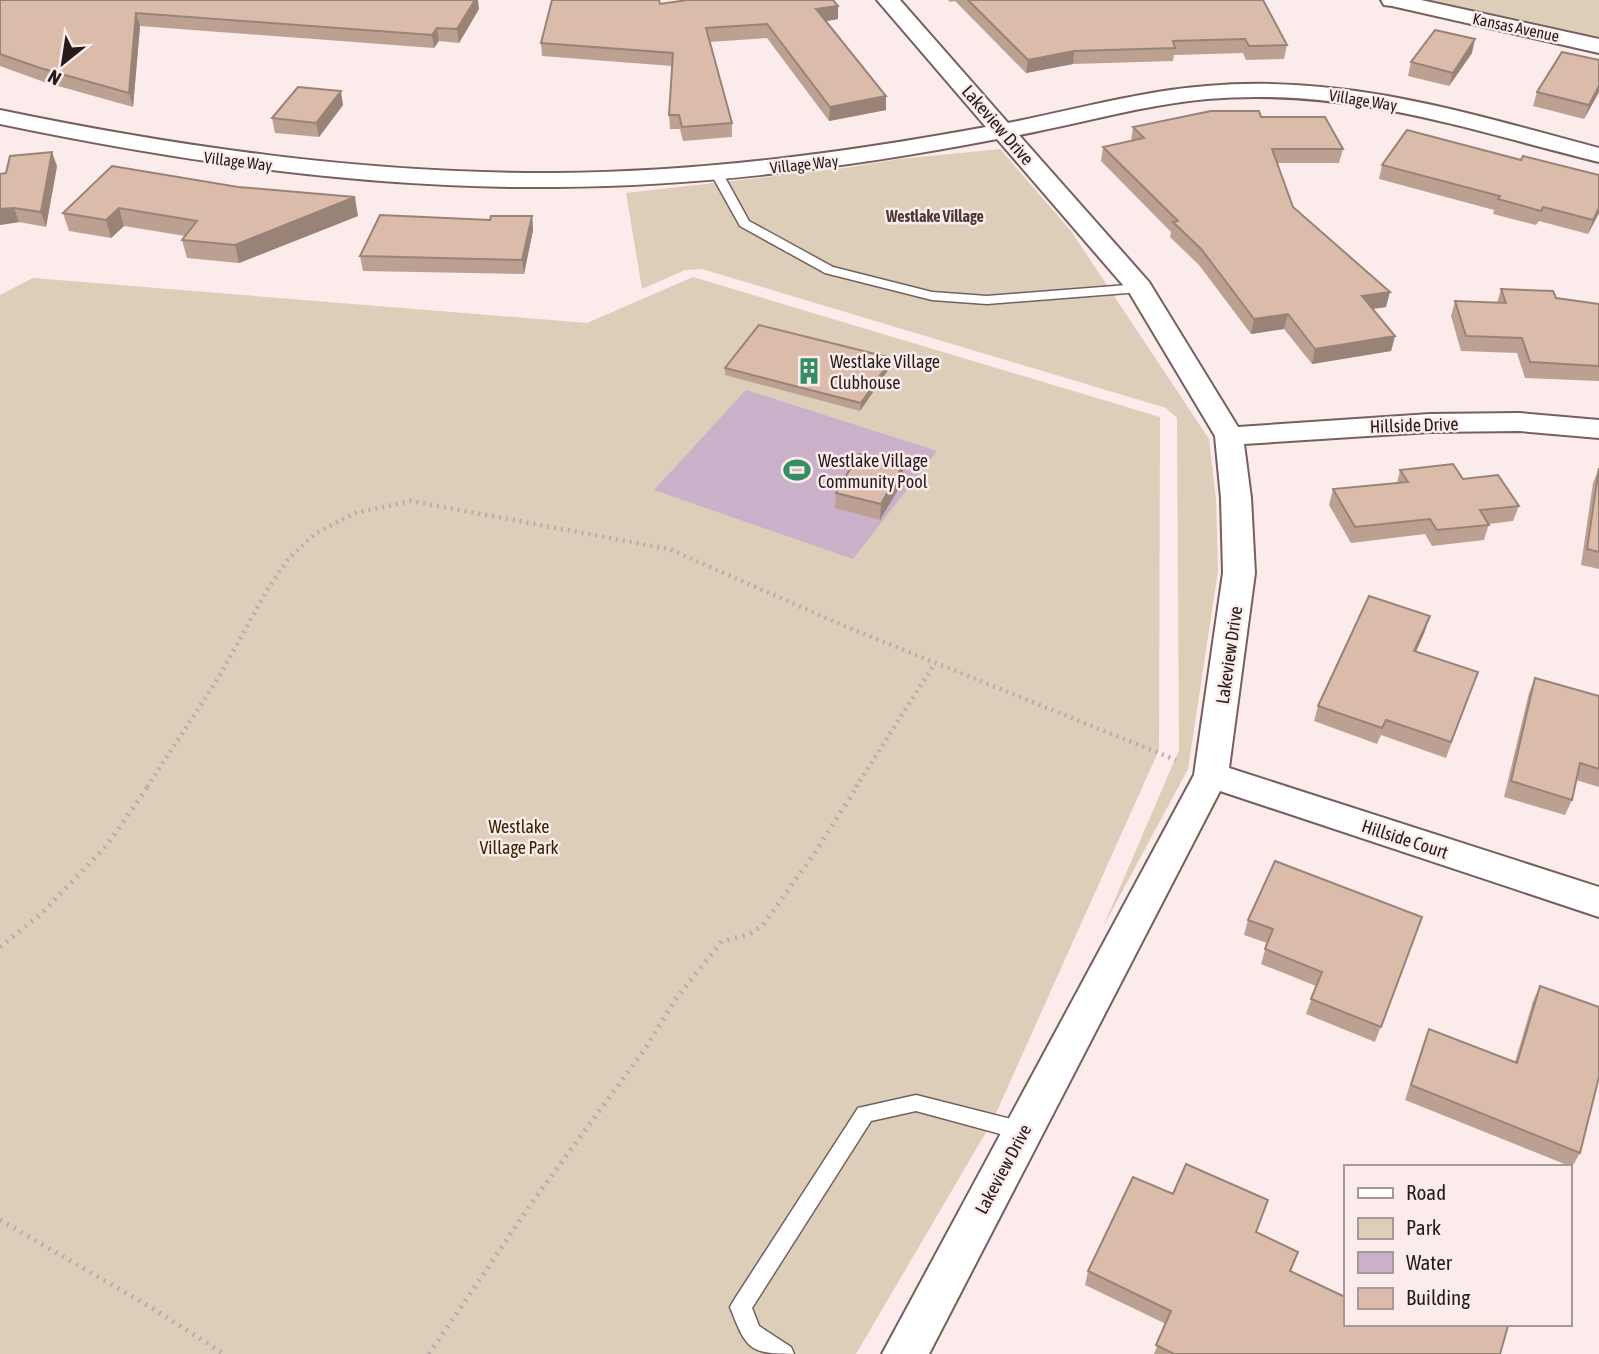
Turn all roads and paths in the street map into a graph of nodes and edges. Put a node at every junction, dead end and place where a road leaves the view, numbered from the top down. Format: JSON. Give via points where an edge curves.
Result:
{"nodes":[{"id":1,"x":888,"y":0,"type":"edge"},
{"id":2,"x":1392,"y":0,"type":"edge"},
{"id":3,"x":1599,"y":46,"type":"edge"},
{"id":4,"x":0,"y":117,"type":"edge"},
{"id":5,"x":1003,"y":131,"type":"junction"},
{"id":6,"x":1599,"y":155,"type":"edge"},
{"id":7,"x":716,"y":172,"type":"junction"},
{"id":8,"x":1140,"y":288,"type":"junction"},
{"id":9,"x":1599,"y":429,"type":"edge"},
{"id":10,"x":1229,"y":436,"type":"junction"},
{"id":11,"x":935,"y":663,"type":"junction"},
{"id":12,"x":1211,"y":775,"type":"junction"},
{"id":13,"x":1599,"y":902,"type":"edge"},
{"id":14,"x":0,"y":947,"type":"edge"},
{"id":15,"x":1023,"y":1131,"type":"junction"},
{"id":16,"x":0,"y":1220,"type":"edge"},
{"id":17,"x":224,"y":1354,"type":"edge"},
{"id":18,"x":429,"y":1354,"type":"edge"},
{"id":19,"x":783,"y":1354,"type":"edge"},
{"id":20,"x":905,"y":1354,"type":"edge"}],
"edges":[{"from":1,"to":5,"type":"street","name":"Lakeview Drive"},
{"from":2,"to":3,"type":"street","name":"Kansas Avenue"},
{"from":4,"to":7,"type":"street","name":"Village Way","via":[[195,156],[292,168],[544,180]]},
{"from":5,"to":6,"type":"street","name":"Village Way","via":[[1230,90],[1300,91],[1361,96]]},
{"from":5,"to":7,"type":"street","name":"Village Way","via":[[843,160]]},
{"from":5,"to":8,"type":"street","name":"Lakeview Drive"},
{"from":7,"to":8,"type":"lane","via":[[744,223],[829,270],[932,296],[987,300]]},
{"from":8,"to":10,"type":"street","name":"Lakeview Drive"},
{"from":9,"to":10,"type":"street","name":"Hillside Drive","via":[[1520,422],[1430,423]]},
{"from":10,"to":12,"type":"street","name":"Lakeview Drive","via":[[1239,573]]},
{"from":11,"to":12,"type":"path"},
{"from":11,"to":14,"type":"path","via":[[669,549],[411,501],[355,513],[316,533],[289,558],[219,677],[107,845],[42,913]]},
{"from":11,"to":18,"type":"path","via":[[763,926],[722,941],[675,1000]]},
{"from":12,"to":13,"type":"street","name":"Hillside Court"},
{"from":12,"to":15,"type":"street","name":"Lakeview Drive"},
{"from":15,"to":19,"type":"lane","via":[[916,1102],[865,1114],[741,1307],[751,1333]]},
{"from":15,"to":20,"type":"street","name":"Lakeview Drive"},
{"from":16,"to":17,"type":"path"}]}
